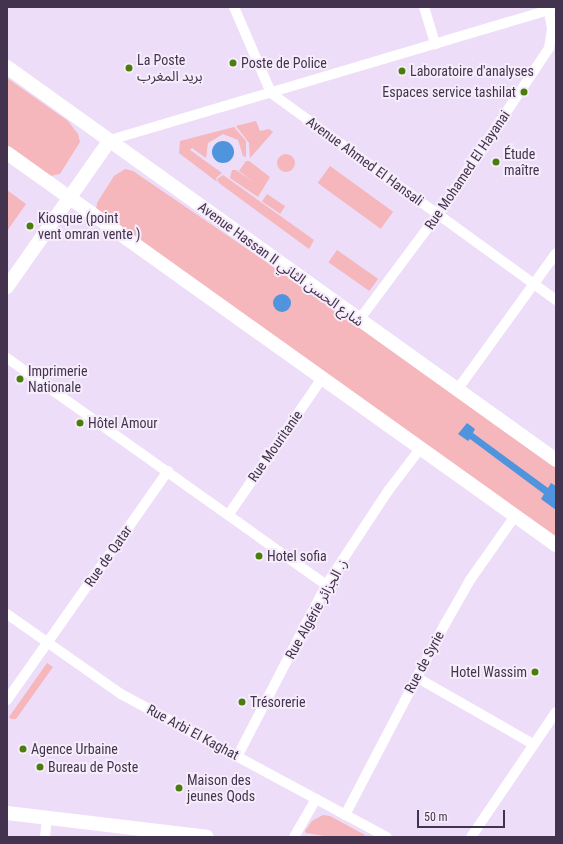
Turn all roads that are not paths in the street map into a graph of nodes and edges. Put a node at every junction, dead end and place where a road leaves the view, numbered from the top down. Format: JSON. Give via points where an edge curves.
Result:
{"nodes":[{"id":1,"x":234,"y":7,"type":"edge"},
{"id":2,"x":424,"y":7,"type":"edge"},
{"id":3,"x":551,"y":8,"type":"edge"},
{"id":4,"x":435,"y":44,"type":"junction"},
{"id":5,"x":7,"y":67,"type":"edge"},
{"id":6,"x":271,"y":93,"type":"junction"},
{"id":7,"x":110,"y":140,"type":"junction"},
{"id":8,"x":7,"y":153,"type":"edge"},
{"id":9,"x":69,"y":198,"type":"junction"},
{"id":10,"x":438,"y":214,"type":"junction"},
{"id":11,"x":556,"y":253,"type":"edge"},
{"id":12,"x":534,"y":284,"type":"junction"},
{"id":13,"x":7,"y":287,"type":"edge"},
{"id":14,"x":556,"y":300,"type":"edge"},
{"id":15,"x":359,"y":320,"type":"junction"},
{"id":16,"x":7,"y":358,"type":"edge"},
{"id":17,"x":322,"y":378,"type":"junction"},
{"id":18,"x":457,"y":390,"type":"junction"},
{"id":19,"x":420,"y":449,"type":"junction"},
{"id":20,"x":556,"y":460,"type":"edge"},
{"id":21,"x":168,"y":470,"type":"junction"},
{"id":22,"x":229,"y":514,"type":"junction"},
{"id":23,"x":515,"y":516,"type":"junction"},
{"id":24,"x":556,"y":545,"type":"edge"},
{"id":25,"x":326,"y":585,"type":"junction"},
{"id":26,"x":7,"y":614,"type":"edge"},
{"id":27,"x":48,"y":642,"type":"junction"},
{"id":28,"x":416,"y":677,"type":"junction"},
{"id":29,"x":7,"y":700,"type":"edge"},
{"id":30,"x":556,"y":712,"type":"edge"},
{"id":31,"x":533,"y":744,"type":"junction"},
{"id":32,"x":237,"y":757,"type":"junction"},
{"id":33,"x":316,"y":799,"type":"junction"},
{"id":34,"x":7,"y":813,"type":"edge"},
{"id":35,"x":345,"y":815,"type":"junction"},
{"id":36,"x":47,"y":818,"type":"junction"},
{"id":37,"x":475,"y":836,"type":"edge"},
{"id":38,"x":45,"y":837,"type":"edge"},
{"id":39,"x":207,"y":837,"type":"edge"},
{"id":40,"x":294,"y":837,"type":"edge"},
{"id":41,"x":387,"y":837,"type":"edge"}],
"edges":[{"from":1,"to":6,"type":"street"},
{"from":2,"to":4,"type":"street"},
{"from":3,"to":4,"type":"street"},
{"from":3,"to":10,"type":"street","name":"Rue Mohamed El Hayanai","via":[[552,36],[549,48]]},
{"from":4,"to":6,"type":"street"},
{"from":5,"to":7,"type":"main road","name":"Avenue Hassan II شارع الحسن الثاني"},
{"from":6,"to":7,"type":"street"},
{"from":6,"to":10,"type":"street","name":"Avenue Ahmed El Hansali"},
{"from":7,"to":9,"type":"main road"},
{"from":7,"to":15,"type":"main road","name":"Avenue Hassan II شارع الحسن الثاني"},
{"from":8,"to":9,"type":"main road"},
{"from":9,"to":13,"type":"main road"},
{"from":9,"to":17,"type":"main road"},
{"from":10,"to":12,"type":"street","name":"Avenue Ahmed El Hansali"},
{"from":10,"to":15,"type":"street","name":"Rue Mohamed El Hayanai"},
{"from":11,"to":12,"type":"street"},
{"from":12,"to":14,"type":"street","name":"Avenue Ahmed El Hansali"},
{"from":12,"to":18,"type":"street"},
{"from":15,"to":18,"type":"main road","name":"Avenue Hassan II شارع الحسن الثاني"},
{"from":16,"to":21,"type":"street"},
{"from":17,"to":19,"type":"main road"},
{"from":17,"to":22,"type":"street","name":"Rue Mouritanie"},
{"from":18,"to":20,"type":"main road","name":"Avenue Hassan II شارع الحسن الثاني"},
{"from":19,"to":23,"type":"main road"},
{"from":19,"to":25,"type":"street","name":"Rue Algérie ز. الجزائر","via":[[388,491]]},
{"from":21,"to":22,"type":"street"},
{"from":21,"to":27,"type":"street","name":"Rue de Qatar"},
{"from":22,"to":25,"type":"street"},
{"from":23,"to":24,"type":"main road"},
{"from":23,"to":28,"type":"street","name":"Rue de Syrie","via":[[470,580]]},
{"from":25,"to":32,"type":"street","name":"Rue Algérie ز. الجزائر"},
{"from":26,"to":27,"type":"street","name":"Rue Arbi El Kaghat"},
{"from":27,"to":29,"type":"street","name":"Rue de Qatar"},
{"from":27,"to":32,"type":"street","name":"Rue Arbi El Kaghat","via":[[121,694]]},
{"from":28,"to":31,"type":"street"},
{"from":28,"to":35,"type":"street","name":"Rue de Syrie"},
{"from":30,"to":31,"type":"street"},
{"from":31,"to":37,"type":"street"},
{"from":32,"to":33,"type":"street","name":"Rue Arbi El Kaghat"},
{"from":33,"to":35,"type":"street","name":"Rue Arbi El Kaghat"},
{"from":33,"to":40,"type":"street"},
{"from":34,"to":36,"type":"main road"},
{"from":35,"to":41,"type":"street","name":"Rue Arbi El Kaghat"},
{"from":36,"to":38,"type":"street"},
{"from":36,"to":39,"type":"main road"}]}
